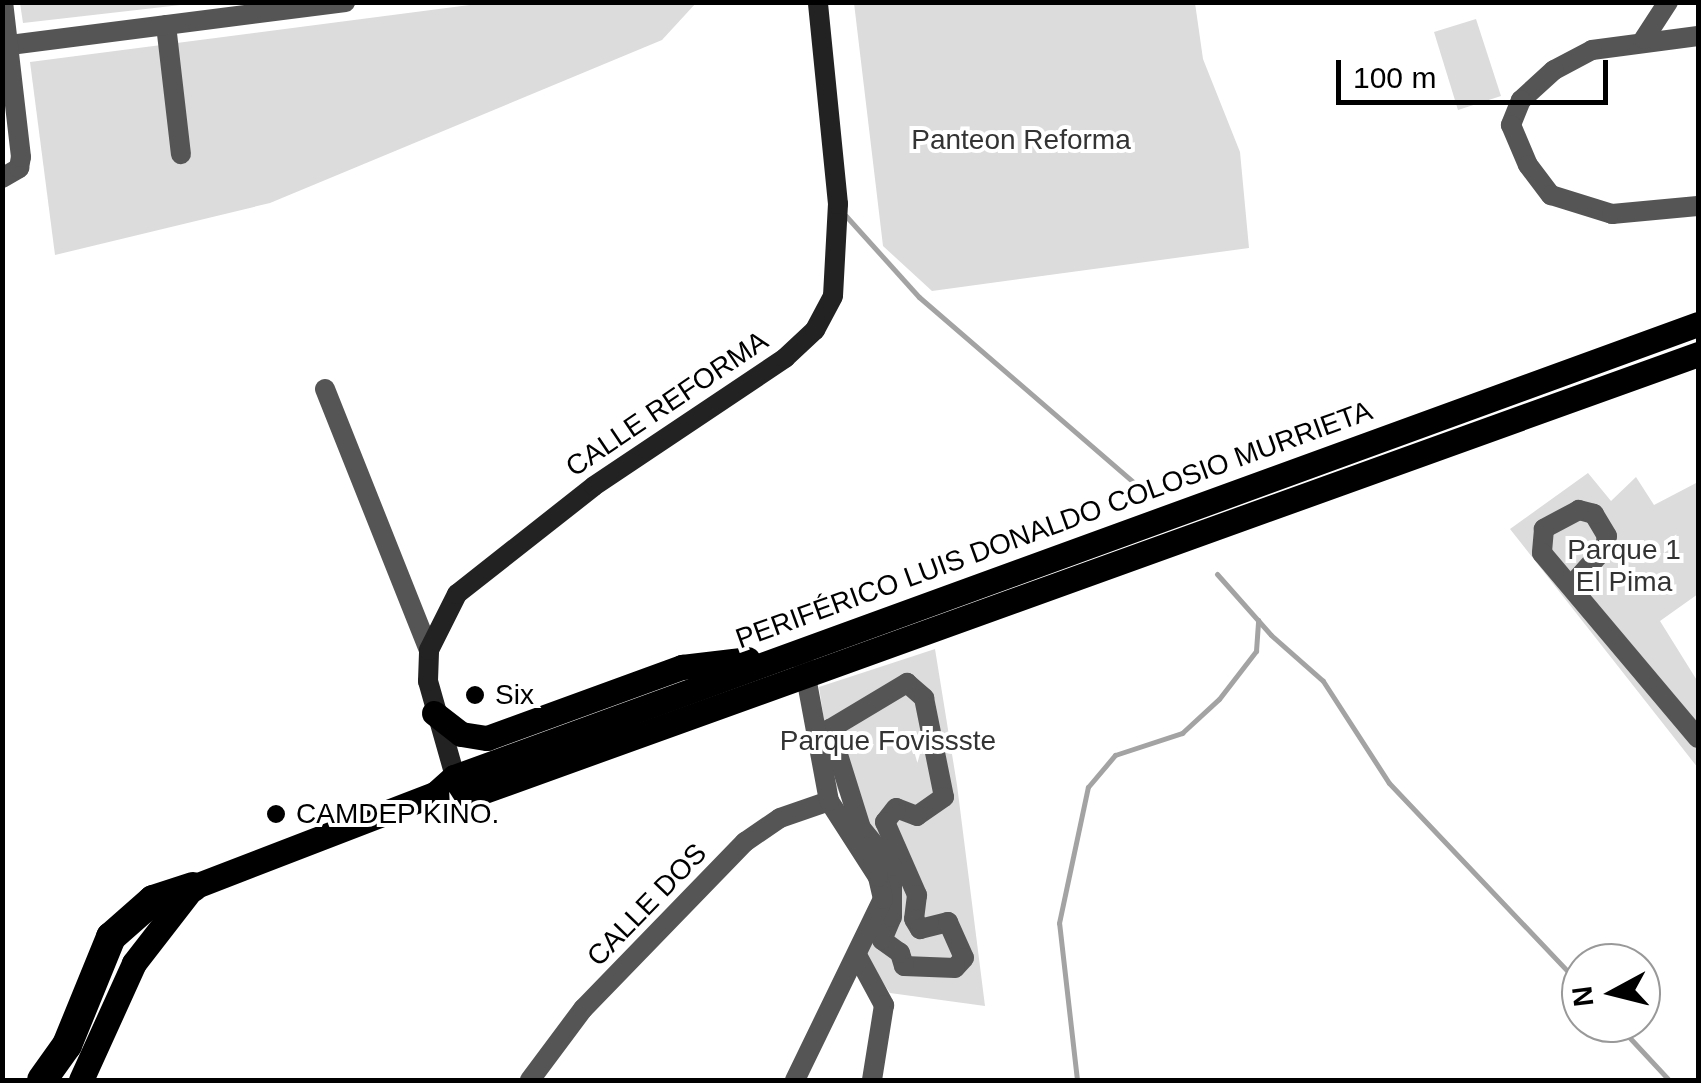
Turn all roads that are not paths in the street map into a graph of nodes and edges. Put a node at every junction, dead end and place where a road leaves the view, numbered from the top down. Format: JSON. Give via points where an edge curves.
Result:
{"nodes":[{"id":1,"x":3,"y":2,"type":"edge"},
{"id":2,"x":344,"y":2,"type":"edge"},
{"id":3,"x":818,"y":2,"type":"edge"},
{"id":4,"x":1668,"y":2,"type":"edge"},
{"id":5,"x":166,"y":25,"type":"junction"},
{"id":6,"x":1698,"y":36,"type":"edge"},
{"id":7,"x":1644,"y":39,"type":"junction"},
{"id":8,"x":10,"y":45,"type":"junction"},
{"id":9,"x":181,"y":154,"type":"dead end"},
{"id":10,"x":2,"y":178,"type":"edge"},
{"id":11,"x":1698,"y":206,"type":"edge"},
{"id":12,"x":1698,"y":324,"type":"edge"},
{"id":13,"x":1698,"y":354,"type":"edge"},
{"id":14,"x":325,"y":388,"type":"dead end"},
{"id":15,"x":1571,"y":586,"type":"dead end"},
{"id":16,"x":429,"y":650,"type":"junction"},
{"id":17,"x":795,"y":660,"type":"junction"},
{"id":18,"x":434,"y":713,"type":"junction"},
{"id":19,"x":1698,"y":738,"type":"edge"},
{"id":20,"x":451,"y":790,"type":"junction"},
{"id":21,"x":829,"y":802,"type":"junction"},
{"id":22,"x":193,"y":887,"type":"junction"},
{"id":23,"x":863,"y":964,"type":"junction"},
{"id":24,"x":904,"y":966,"type":"junction"},
{"id":25,"x":42,"y":1080,"type":"edge"},
{"id":26,"x":81,"y":1080,"type":"edge"},
{"id":27,"x":530,"y":1080,"type":"edge"},
{"id":28,"x":795,"y":1080,"type":"edge"},
{"id":29,"x":872,"y":1080,"type":"edge"}],
"edges":[{"from":1,"to":8,"type":"street"},
{"from":2,"to":5,"type":"street"},
{"from":3,"to":16,"type":"street","name":"CALLE REFORMA","via":[[840,252],[834,296],[815,330],[785,358],[594,486],[479,573],[442,617]]},
{"from":4,"to":7,"type":"street"},
{"from":5,"to":8,"type":"street"},
{"from":5,"to":9,"type":"street"},
{"from":6,"to":7,"type":"street"},
{"from":7,"to":11,"type":"street","via":[[1592,50],[1554,70],[1521,100],[1511,125],[1528,165],[1551,195],[1612,214]]},
{"from":8,"to":10,"type":"street","via":[[22,158],[13,175]]},
{"from":12,"to":17,"type":"main road","name":"PERIFÉRICO LUIS DONALDO COLOSIO MURRIETA"},
{"from":13,"to":17,"type":"main road","name":"PERIFÉRICO LUIS DONALDO COLOSIO MURRIETA"},
{"from":14,"to":16,"type":"street"},
{"from":15,"to":19,"type":"street"},
{"from":16,"to":18,"type":"street"},
{"from":17,"to":18,"type":"main road","via":[[682,667],[487,738],[462,734]]},
{"from":17,"to":20,"type":"main road","name":"PERIFÉRICO LUIS DONALDO COLOSIO MURRIETA"},
{"from":17,"to":21,"type":"street"},
{"from":18,"to":20,"type":"street"},
{"from":20,"to":22,"type":"main road","name":"PERIFÉRICO LUIS DONALDO COLOSIO MURRIETA"},
{"from":21,"to":23,"type":"street","via":[[882,888]]},
{"from":21,"to":27,"type":"street","name":"CALLE DOS","via":[[780,818],[745,842],[583,1009]]},
{"from":22,"to":25,"type":"highway","via":[[153,900],[112,937],[67,1045]]},
{"from":22,"to":26,"type":"main road","via":[[134,963]]},
{"from":23,"to":24,"type":"street"},
{"from":23,"to":28,"type":"street"},
{"from":23,"to":29,"type":"street","via":[[884,1006]]},
{"from":24,"to":24,"type":"street","via":[[900,953],[882,940],[892,918],[892,866],[861,828],[830,729],[908,684],[924,698],[944,797],[917,816],[896,808],[885,822],[917,895],[914,919],[920,929],[948,922],[964,958],[956,968]]}]}
